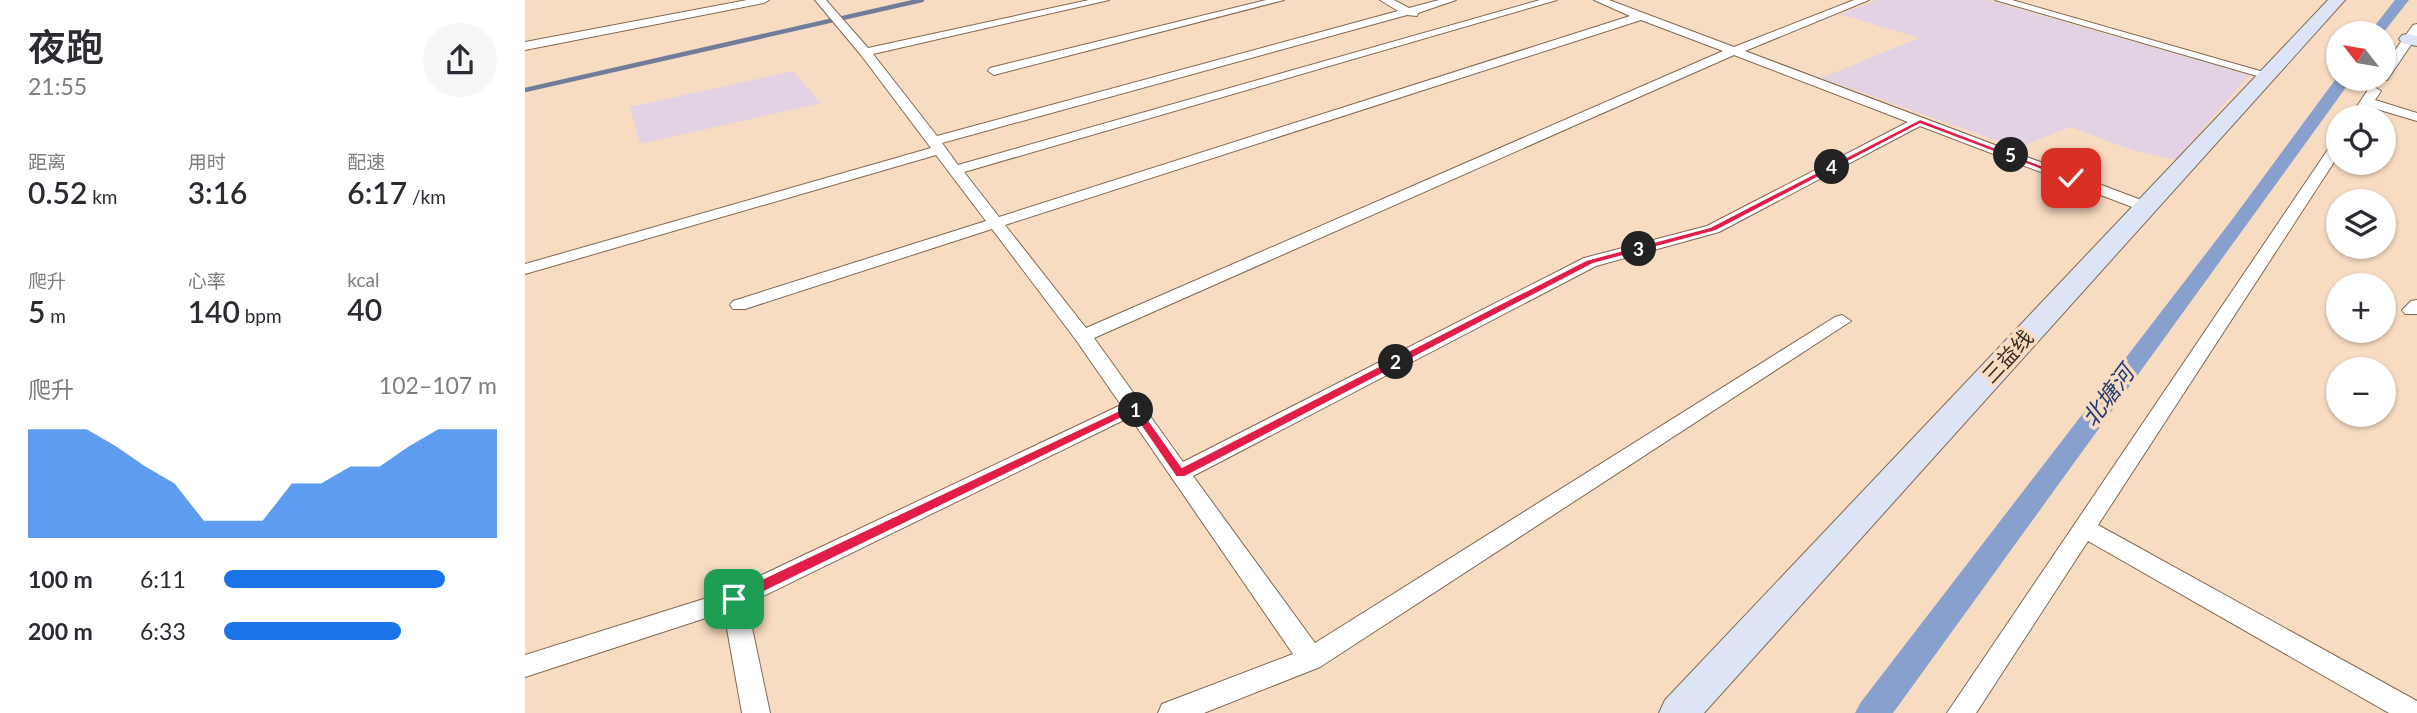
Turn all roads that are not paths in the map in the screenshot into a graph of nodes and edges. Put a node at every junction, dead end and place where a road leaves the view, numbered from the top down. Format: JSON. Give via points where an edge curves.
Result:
{"nodes":[{"id":1,"x":764,"y":0,"type":"edge"},
{"id":2,"x":820,"y":0,"type":"edge"},
{"id":3,"x":1104,"y":0,"type":"edge"},
{"id":4,"x":1279,"y":0,"type":"edge"},
{"id":5,"x":1385,"y":0,"type":"edge"},
{"id":6,"x":1451,"y":0,"type":"edge"},
{"id":7,"x":1552,"y":0,"type":"edge"},
{"id":8,"x":1599,"y":0,"type":"edge"},
{"id":9,"x":1864,"y":0,"type":"edge"},
{"id":10,"x":2000,"y":0,"type":"edge"},
{"id":11,"x":2337,"y":0,"type":"edge"},
{"id":12,"x":1641,"y":16,"type":"junction"},
{"id":13,"x":1425,"y":22,"type":"junction"},
{"id":14,"x":2414,"y":36,"type":"edge"},
{"id":15,"x":525,"y":46,"type":"edge"},
{"id":16,"x":865,"y":52,"type":"junction"},
{"id":17,"x":1731,"y":52,"type":"junction"},
{"id":18,"x":2396,"y":60,"type":"edge"},
{"id":19,"x":994,"y":71,"type":"dead end"},
{"id":20,"x":2268,"y":75,"type":"junction"},
{"id":21,"x":2374,"y":91,"type":"edge"},
{"id":22,"x":2367,"y":102,"type":"junction"},
{"id":23,"x":2365,"y":105,"type":"edge"},
{"id":24,"x":2417,"y":117,"type":"edge"},
{"id":25,"x":1920,"y":121,"type":"junction"},
{"id":26,"x":936,"y":145,"type":"junction"},
{"id":27,"x":2326,"y":163,"type":"edge"},
{"id":28,"x":955,"y":170,"type":"junction"},
{"id":29,"x":2146,"y":207,"type":"junction"},
{"id":30,"x":995,"y":221,"type":"junction"},
{"id":31,"x":525,"y":269,"type":"edge"},
{"id":32,"x":739,"y":305,"type":"dead end"},
{"id":33,"x":1842,"y":321,"type":"dead end"},
{"id":34,"x":1083,"y":336,"type":"junction"},
{"id":35,"x":1134,"y":407,"type":"junction"},
{"id":36,"x":1180,"y":473,"type":"junction"},
{"id":37,"x":2083,"y":527,"type":"junction"},
{"id":38,"x":734,"y":599,"type":"junction"},
{"id":39,"x":1311,"y":659,"type":"junction"},
{"id":40,"x":525,"y":666,"type":"edge"},
{"id":41,"x":756,"y":713,"type":"edge"},
{"id":42,"x":1172,"y":713,"type":"edge"},
{"id":43,"x":1678,"y":713,"type":"edge"},
{"id":44,"x":1961,"y":713,"type":"edge"},
{"id":45,"x":2414,"y":713,"type":"edge"}],
"edges":[{"from":1,"to":15,"type":"street"},
{"from":2,"to":16,"type":"street"},
{"from":3,"to":16,"type":"street"},
{"from":4,"to":19,"type":"street"},
{"from":5,"to":13,"type":"street"},
{"from":6,"to":13,"type":"street"},
{"from":7,"to":13,"type":"street"},
{"from":8,"to":12,"type":"street"},
{"from":9,"to":17,"type":"street"},
{"from":10,"to":20,"type":"street"},
{"from":11,"to":20,"type":"main road","name":"三益线"},
{"from":12,"to":17,"type":"street"},
{"from":12,"to":30,"type":"street"},
{"from":13,"to":26,"type":"street"},
{"from":13,"to":28,"type":"street"},
{"from":14,"to":18,"type":"street"},
{"from":16,"to":26,"type":"street"},
{"from":17,"to":25,"type":"street"},
{"from":17,"to":34,"type":"street"},
{"from":20,"to":29,"type":"main road","name":"三益线"},
{"from":21,"to":22,"type":"street"},
{"from":22,"to":23,"type":"street"},
{"from":22,"to":24,"type":"street"},
{"from":25,"to":29,"type":"street"},
{"from":25,"to":36,"type":"street","via":[[1713,229],[1590,262]]},
{"from":26,"to":28,"type":"street"},
{"from":26,"to":31,"type":"street"},
{"from":27,"to":37,"type":"street"},
{"from":28,"to":30,"type":"street"},
{"from":29,"to":43,"type":"main road","name":"三益线"},
{"from":30,"to":32,"type":"street"},
{"from":30,"to":34,"type":"street"},
{"from":33,"to":39,"type":"street"},
{"from":34,"to":35,"type":"street"},
{"from":35,"to":36,"type":"street"},
{"from":35,"to":38,"type":"street"},
{"from":36,"to":39,"type":"street"},
{"from":37,"to":44,"type":"street"},
{"from":37,"to":45,"type":"street"},
{"from":38,"to":40,"type":"street"},
{"from":38,"to":41,"type":"street"},
{"from":39,"to":42,"type":"street"}]}
